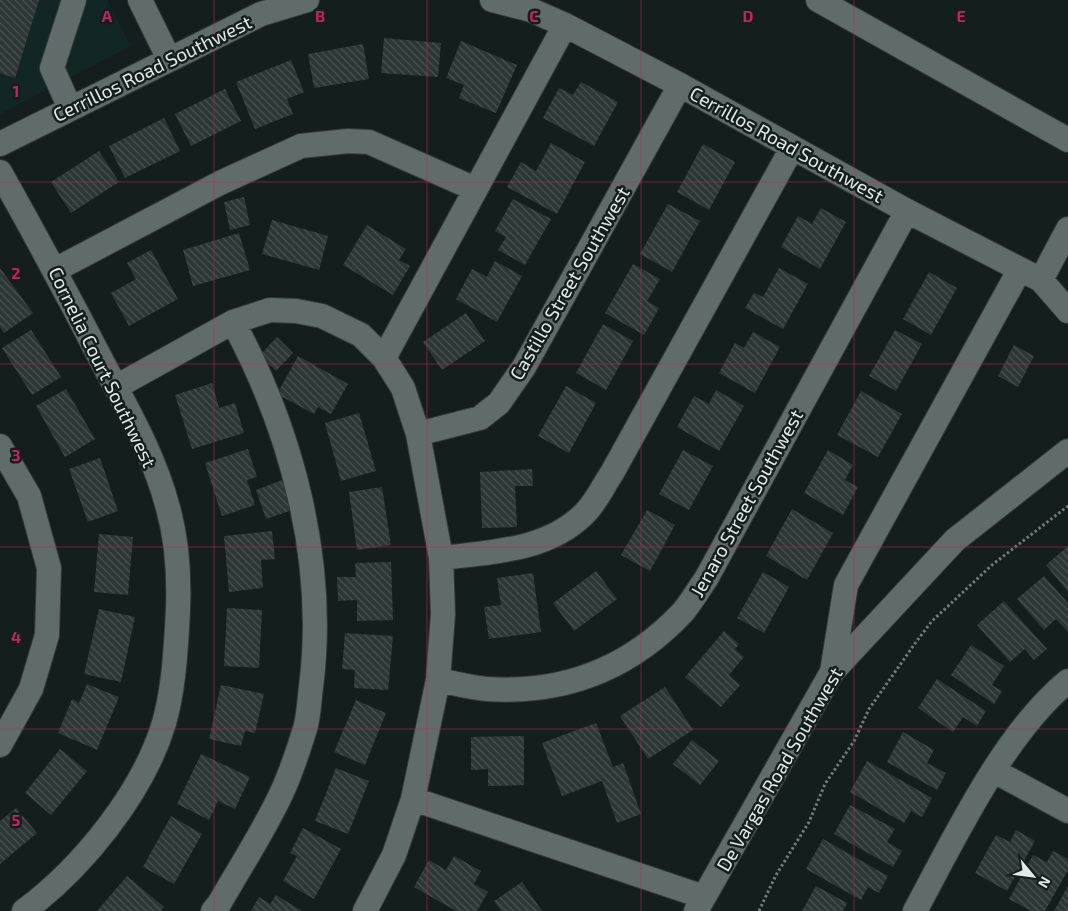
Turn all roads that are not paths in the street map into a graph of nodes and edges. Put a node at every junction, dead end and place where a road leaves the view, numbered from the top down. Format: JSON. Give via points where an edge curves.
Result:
{"nodes":[{"id":1,"x":74,"y":0,"type":"edge"},
{"id":2,"x":140,"y":0,"type":"edge"},
{"id":3,"x":307,"y":0,"type":"edge"},
{"id":4,"x":492,"y":0,"type":"edge"},
{"id":5,"x":818,"y":0,"type":"edge"},
{"id":6,"x":565,"y":25,"type":"junction"},
{"id":7,"x":169,"y":58,"type":"junction"},
{"id":8,"x":680,"y":85,"type":"junction"},
{"id":9,"x":70,"y":108,"type":"junction"},
{"id":10,"x":1068,"y":140,"type":"edge"},
{"id":11,"x":0,"y":144,"type":"edge"},
{"id":12,"x":792,"y":148,"type":"junction"},
{"id":13,"x":0,"y":172,"type":"edge"},
{"id":14,"x":475,"y":189,"type":"junction"},
{"id":15,"x":907,"y":211,"type":"junction"},
{"id":16,"x":1068,"y":229,"type":"edge"},
{"id":17,"x":55,"y":270,"type":"junction"},
{"id":18,"x":1030,"y":274,"type":"junction"},
{"id":19,"x":1068,"y":311,"type":"edge"},
{"id":20,"x":233,"y":322,"type":"junction"},
{"id":21,"x":384,"y":358,"type":"junction"},
{"id":22,"x":116,"y":387,"type":"junction"},
{"id":23,"x":418,"y":434,"type":"junction"},
{"id":24,"x":0,"y":446,"type":"edge"},
{"id":25,"x":1068,"y":451,"type":"edge"},
{"id":26,"x":441,"y":558,"type":"junction"},
{"id":27,"x":832,"y":672,"type":"junction"},
{"id":28,"x":438,"y":680,"type":"junction"},
{"id":29,"x":1068,"y":681,"type":"edge"},
{"id":30,"x":0,"y":745,"type":"edge"},
{"id":31,"x":994,"y":771,"type":"junction"},
{"id":32,"x":413,"y":799,"type":"junction"},
{"id":33,"x":1068,"y":811,"type":"edge"},
{"id":34,"x":700,"y":904,"type":"edge"},
{"id":35,"x":24,"y":911,"type":"edge"},
{"id":36,"x":213,"y":911,"type":"edge"},
{"id":37,"x":365,"y":911,"type":"edge"},
{"id":38,"x":915,"y":911,"type":"edge"}],
"edges":[{"from":1,"to":9,"type":"street","via":[[52,68]]},
{"from":2,"to":7,"type":"street"},
{"from":3,"to":7,"type":"street","name":"Cerrillos Road Southwest","via":[[261,14]]},
{"from":4,"to":6,"type":"street","name":"Cerrillos Road Southwest","via":[[531,10]]},
{"from":5,"to":10,"type":"street"},
{"from":6,"to":8,"type":"street","name":"Cerrillos Road Southwest"},
{"from":6,"to":14,"type":"street"},
{"from":7,"to":9,"type":"street","name":"Cerrillos Road Southwest"},
{"from":8,"to":12,"type":"street","name":"Cerrillos Road Southwest"},
{"from":8,"to":23,"type":"street","name":"Castillo Street Southwest","via":[[524,367],[499,403],[480,418]]},
{"from":9,"to":11,"type":"street","name":"Cerrillos Road Southwest"},
{"from":12,"to":15,"type":"street","name":"Cerrillos Road Southwest"},
{"from":12,"to":26,"type":"street","via":[[612,473],[586,513],[560,533],[527,546]]},
{"from":13,"to":17,"type":"street","name":"Cornelia Court Southwest"},
{"from":14,"to":17,"type":"street","via":[[369,142],[301,146],[220,183]]},
{"from":14,"to":21,"type":"street"},
{"from":15,"to":18,"type":"street","name":"Cerrillos Road Southwest"},
{"from":15,"to":28,"type":"street","name":"Jenaro Street Southwest","via":[[706,579],[683,612],[642,650],[583,680],[543,689],[486,689]]},
{"from":16,"to":18,"type":"street"},
{"from":17,"to":22,"type":"street","name":"Cornelia Court Southwest"},
{"from":18,"to":19,"type":"street","name":"Cerrillos Road Southwest"},
{"from":18,"to":27,"type":"street","via":[[846,584]]},
{"from":20,"to":21,"type":"street","via":[[270,310],[322,316],[361,335]]},
{"from":20,"to":22,"type":"street"},
{"from":20,"to":36,"type":"street","via":[[263,381],[291,458],[305,518],[313,596],[314,657],[305,729],[283,792]]},
{"from":21,"to":23,"type":"street","via":[[403,388]]},
{"from":22,"to":35,"type":"street","name":"Cornelia Court Southwest","via":[[144,441],[168,507],[177,549],[179,604],[174,678],[164,724],[144,770],[119,810],[52,891]]},
{"from":23,"to":26,"type":"street"},
{"from":24,"to":30,"type":"street","via":[[29,496],[49,568],[47,635],[31,689]]},
{"from":25,"to":27,"type":"street","name":"De Vargas Road Southwest","via":[[955,540]]},
{"from":26,"to":28,"type":"street","via":[[443,614]]},
{"from":27,"to":34,"type":"street","name":"De Vargas Road Southwest"},
{"from":28,"to":32,"type":"street"},
{"from":29,"to":31,"type":"street","via":[[1028,723]]},
{"from":31,"to":33,"type":"street"},
{"from":31,"to":38,"type":"street"},
{"from":32,"to":34,"type":"street"},
{"from":32,"to":37,"type":"street","via":[[394,854]]}]}
